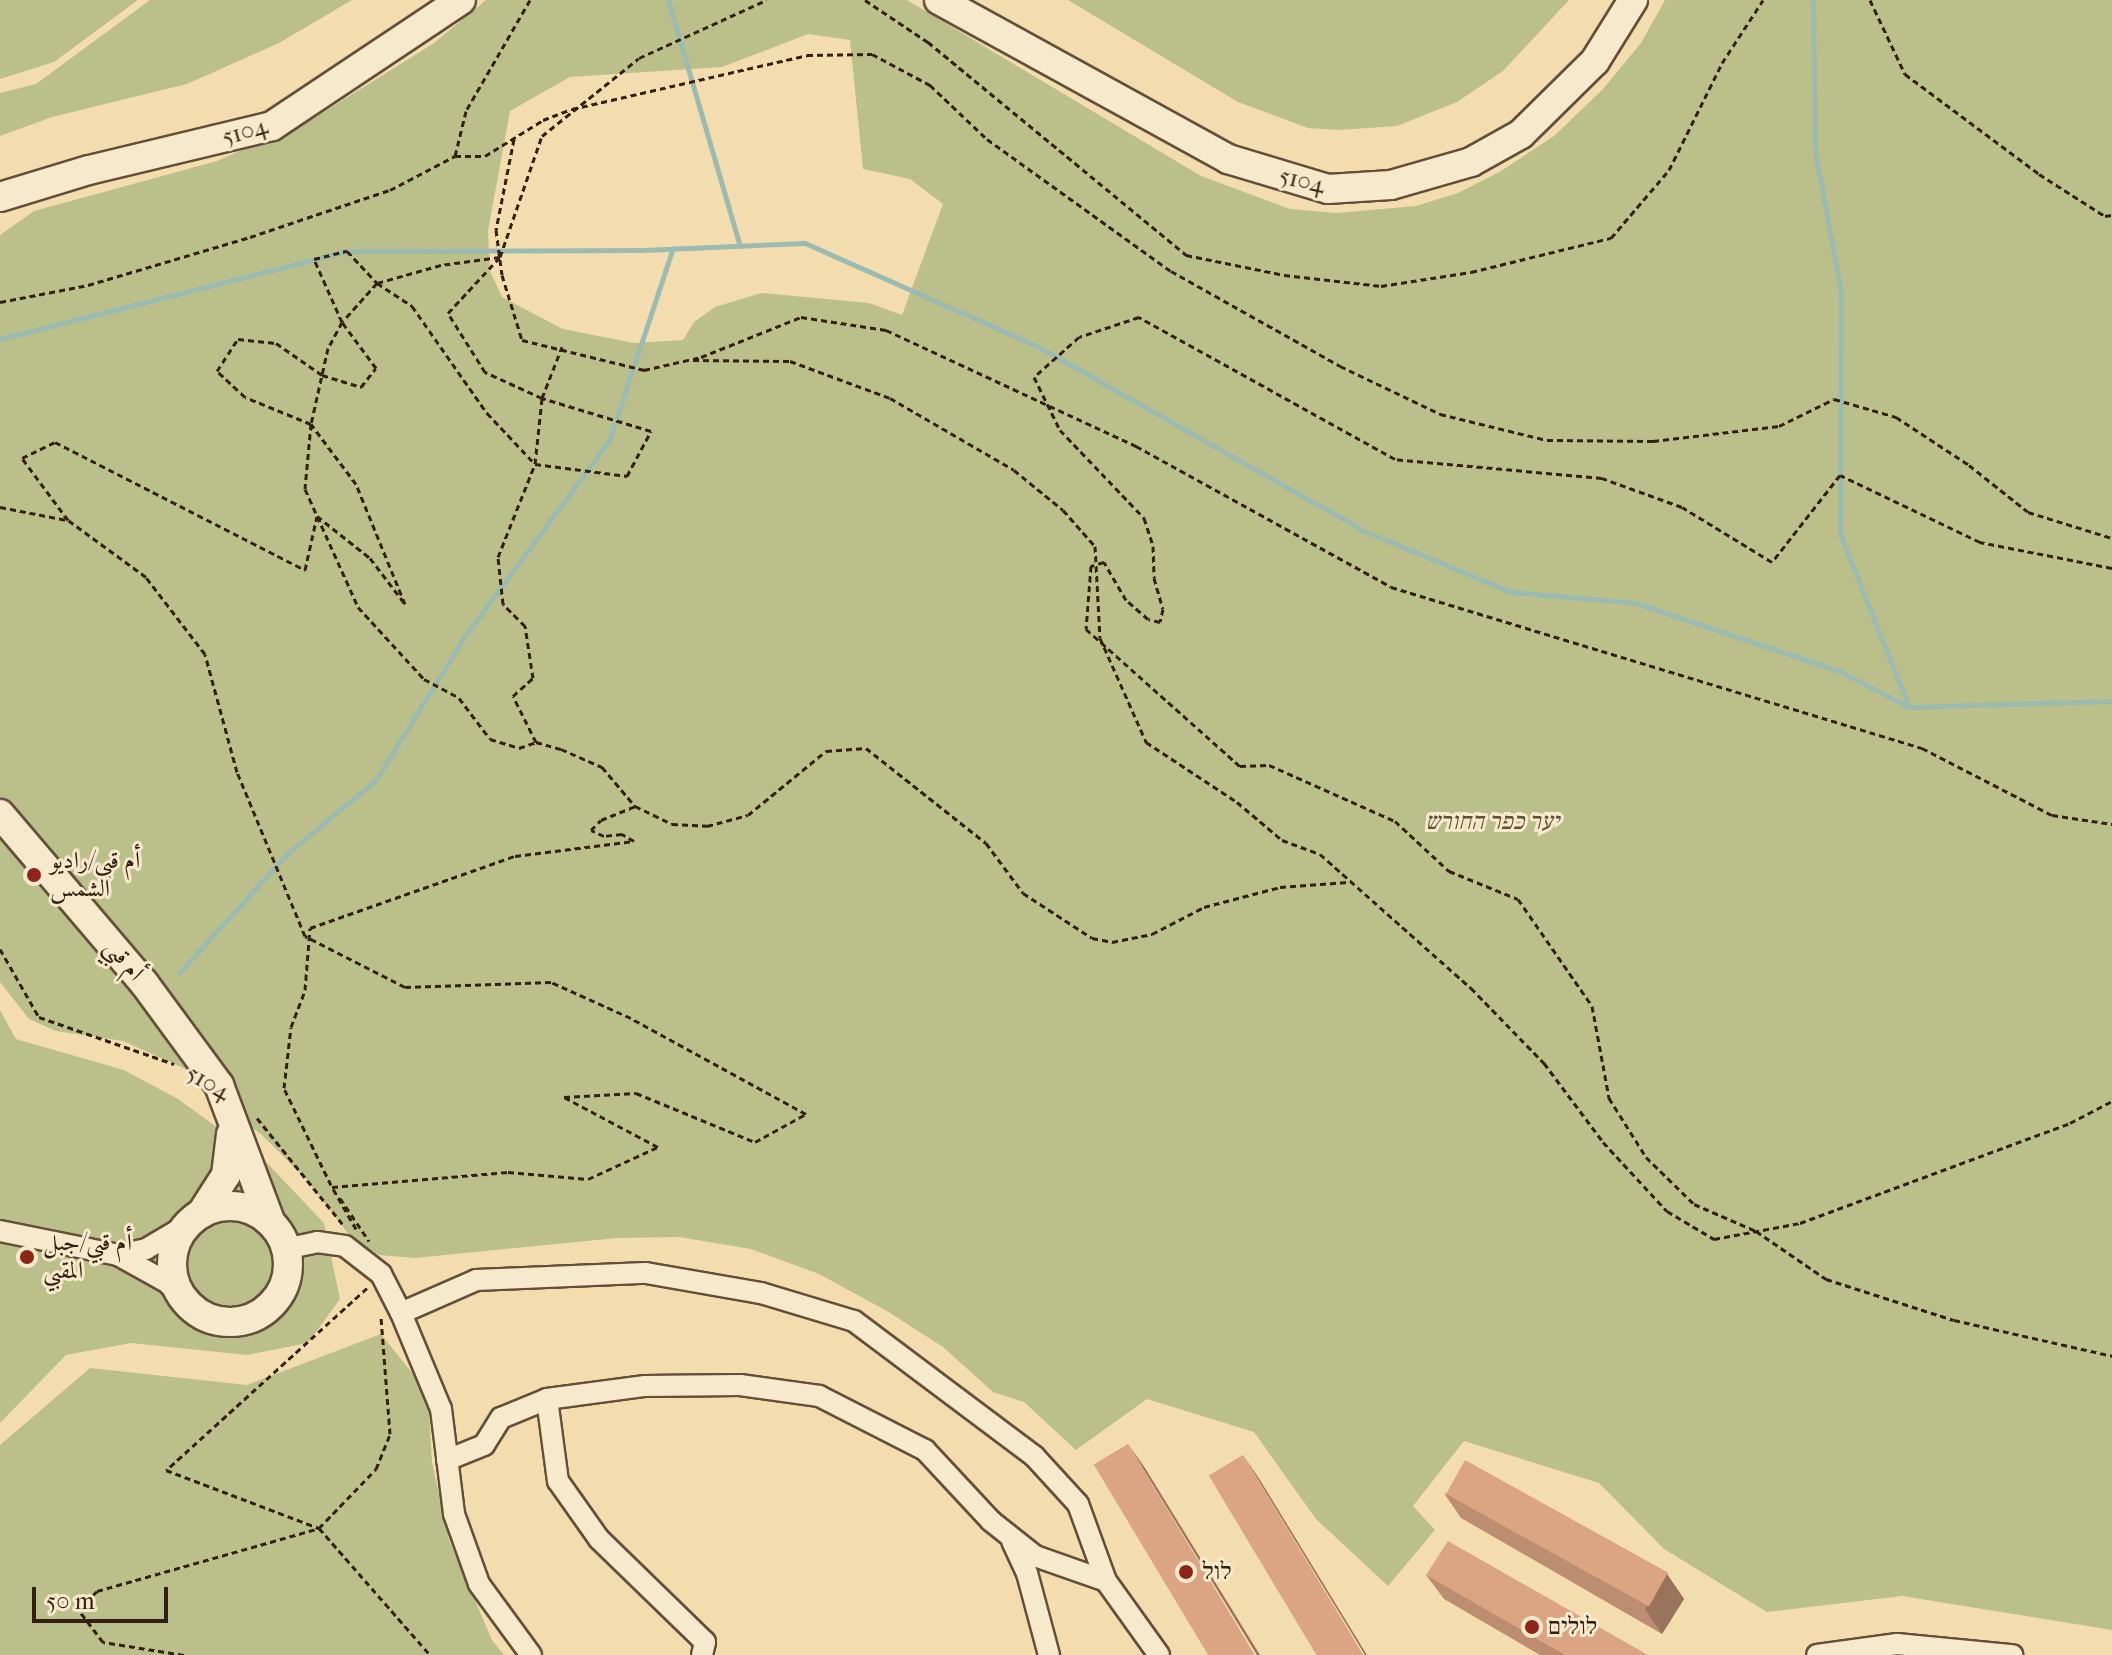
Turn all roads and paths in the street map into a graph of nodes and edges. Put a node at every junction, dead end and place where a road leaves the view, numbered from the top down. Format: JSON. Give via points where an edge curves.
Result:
{"nodes":[{"id":1,"x":461,"y":0,"type":"edge"},
{"id":2,"x":530,"y":0,"type":"edge"},
{"id":3,"x":766,"y":0,"type":"edge"},
{"id":4,"x":939,"y":0,"type":"edge"},
{"id":5,"x":1633,"y":0,"type":"edge"},
{"id":6,"x":1870,"y":0,"type":"edge"},
{"id":7,"x":572,"y":109,"type":"junction"},
{"id":8,"x":514,"y":139,"type":"junction"},
{"id":9,"x":455,"y":156,"type":"junction"},
{"id":10,"x":0,"y":197,"type":"edge"},
{"id":11,"x":2112,"y":215,"type":"edge"},
{"id":12,"x":500,"y":257,"type":"junction"},
{"id":13,"x":377,"y":283,"type":"junction"},
{"id":14,"x":0,"y":302,"type":"edge"},
{"id":15,"x":342,"y":322,"type":"junction"},
{"id":16,"x":562,"y":347,"type":"junction"},
{"id":17,"x":685,"y":360,"type":"junction"},
{"id":18,"x":322,"y":375,"type":"junction"},
{"id":19,"x":542,"y":398,"type":"junction"},
{"id":20,"x":1044,"y":403,"type":"junction"},
{"id":21,"x":311,"y":424,"type":"junction"},
{"id":22,"x":535,"y":464,"type":"junction"},
{"id":23,"x":0,"y":507,"type":"edge"},
{"id":24,"x":317,"y":516,"type":"junction"},
{"id":25,"x":68,"y":520,"type":"junction"},
{"id":26,"x":2112,"y":538,"type":"edge"},
{"id":27,"x":1096,"y":563,"type":"junction"},
{"id":28,"x":2112,"y":568,"type":"edge"},
{"id":29,"x":1104,"y":646,"type":"junction"},
{"id":30,"x":536,"y":742,"type":"junction"},
{"id":31,"x":635,"y":806,"type":"junction"},
{"id":32,"x":0,"y":814,"type":"edge"},
{"id":33,"x":2112,"y":824,"type":"edge"},
{"id":34,"x":1350,"y":882,"type":"junction"},
{"id":35,"x":305,"y":936,"type":"junction"},
{"id":36,"x":0,"y":949,"type":"edge"},
{"id":37,"x":176,"y":1065,"type":"dead end"},
{"id":38,"x":2112,"y":1101,"type":"edge"},
{"id":39,"x":242,"y":1116,"type":"junction"},
{"id":40,"x":332,"y":1187,"type":"junction"},
{"id":41,"x":193,"y":1220,"type":"junction"},
{"id":42,"x":270,"y":1221,"type":"junction"},
{"id":43,"x":0,"y":1231,"type":"edge"},
{"id":44,"x":1756,"y":1231,"type":"junction"},
{"id":45,"x":353,"y":1237,"type":"dead end"},
{"id":46,"x":285,"y":1249,"type":"junction"},
{"id":47,"x":118,"y":1255,"type":"junction"},
{"id":48,"x":381,"y":1274,"type":"junction"},
{"id":49,"x":185,"y":1302,"type":"junction"},
{"id":50,"x":401,"y":1313,"type":"junction"},
{"id":51,"x":2112,"y":1356,"type":"edge"},
{"id":52,"x":547,"y":1399,"type":"junction"},
{"id":53,"x":447,"y":1460,"type":"junction"},
{"id":54,"x":319,"y":1528,"type":"junction"},
{"id":55,"x":1010,"y":1537,"type":"junction"},
{"id":56,"x":1106,"y":1581,"type":"junction"},
{"id":57,"x":184,"y":1655,"type":"edge"},
{"id":58,"x":430,"y":1655,"type":"edge"},
{"id":59,"x":531,"y":1655,"type":"edge"},
{"id":60,"x":702,"y":1655,"type":"edge"},
{"id":61,"x":1049,"y":1655,"type":"edge"},
{"id":62,"x":1159,"y":1655,"type":"edge"},
{"id":63,"x":1817,"y":1655,"type":"edge"},
{"id":64,"x":2012,"y":1655,"type":"edge"}],
"edges":[{"from":1,"to":10,"type":"street","name":"5104","via":[[272,126]]},
{"from":2,"to":9,"type":"path","via":[[466,111]]},
{"from":3,"to":7,"type":"path","via":[[639,58]]},
{"from":4,"to":5,"type":"street","name":"5104","via":[[1228,159],[1328,189],[1391,185],[1471,162],[1521,134],[1595,61]]},
{"from":6,"to":11,"type":"path","via":[[1905,74],[2039,174],[2105,216]]},
{"from":7,"to":8,"type":"path"},
{"from":7,"to":12,"type":"path","via":[[542,136]]},
{"from":7,"to":26,"type":"path","via":[[807,55],[872,54],[930,85],[987,139],[1171,271],[1340,366],[1440,414],[1547,440],[1653,441],[1779,426],[1834,399],[1896,417],[2028,512]]},
{"from":8,"to":9,"type":"path","via":[[485,156]]},
{"from":8,"to":12,"type":"path","via":[[496,230]]},
{"from":9,"to":14,"type":"path","via":[[390,190],[250,237],[88,285]]},
{"from":12,"to":13,"type":"path","via":[[441,265]]},
{"from":12,"to":16,"type":"path","via":[[522,340]]},
{"from":12,"to":19,"type":"path","via":[[448,313],[485,372]]},
{"from":13,"to":15,"type":"path"},
{"from":13,"to":15,"type":"path","via":[[347,251],[314,259]]},
{"from":13,"to":22,"type":"path","via":[[412,306],[487,413]]},
{"from":15,"to":18,"type":"path"},
{"from":15,"to":18,"type":"path","via":[[376,368],[361,387]]},
{"from":16,"to":17,"type":"path","via":[[644,370]]},
{"from":16,"to":19,"type":"path"},
{"from":17,"to":20,"type":"path","via":[[801,317],[886,330]]},
{"from":17,"to":27,"type":"path","via":[[790,361],[890,398],[1014,470],[1063,510],[1095,546]]},
{"from":18,"to":21,"type":"path"},
{"from":18,"to":21,"type":"path","via":[[276,343],[238,339],[217,371],[245,397]]},
{"from":19,"to":22,"type":"path"},
{"from":19,"to":22,"type":"path","via":[[651,431],[627,476]]},
{"from":20,"to":27,"type":"path","via":[[1060,430],[1144,518],[1163,609],[1160,622],[1148,619],[1126,600],[1104,562]]},
{"from":20,"to":28,"type":"path","via":[[1034,377],[1079,337],[1139,317],[1395,459],[1602,478],[1682,507],[1772,562],[1840,475],[1980,542]]},
{"from":20,"to":33,"type":"path","via":[[1136,446],[1391,587],[1922,748],[2052,815]]},
{"from":21,"to":24,"type":"path","via":[[305,489]]},
{"from":21,"to":24,"type":"path","via":[[356,484],[405,604],[370,558]]},
{"from":22,"to":30,"type":"path","via":[[498,557],[503,604],[525,626],[533,678],[513,696]]},
{"from":23,"to":25,"type":"path"},
{"from":24,"to":25,"type":"path","via":[[305,570],[55,442],[22,458]]},
{"from":24,"to":30,"type":"path","via":[[358,607],[424,679],[459,698],[490,739],[519,748]]},
{"from":25,"to":35,"type":"path","via":[[146,577],[205,654],[237,772]]},
{"from":27,"to":29,"type":"path"},
{"from":27,"to":29,"type":"path","via":[[1091,566],[1086,629]]},
{"from":29,"to":34,"type":"path","via":[[1146,742],[1237,802],[1282,840],[1320,854]]},
{"from":29,"to":44,"type":"path","via":[[1240,766],[1269,765],[1382,815],[1449,871],[1518,899],[1592,1006],[1609,1098],[1646,1157],[1694,1204]]},
{"from":30,"to":31,"type":"path","via":[[602,767]]},
{"from":31,"to":34,"type":"path","via":[[672,824],[707,826],[748,815],[826,751],[866,748],[986,843],[1023,893],[1092,938],[1112,942],[1152,934],[1204,907],[1280,887]]},
{"from":31,"to":35,"type":"path","via":[[591,830],[634,841],[515,856],[310,928]]},
{"from":32,"to":39,"type":"street","name":"أم قبي","via":[[144,983]]},
{"from":34,"to":44,"type":"path","via":[[1471,988],[1544,1063],[1603,1142],[1667,1211],[1714,1239]]},
{"from":35,"to":40,"type":"path","via":[[305,990],[291,1027],[284,1088]]},
{"from":35,"to":40,"type":"path","via":[[405,987],[551,982],[631,1018],[806,1114],[755,1142],[636,1093],[564,1097],[658,1147],[588,1179],[508,1172]]},
{"from":36,"to":37,"type":"path","name":"5104","via":[[39,1017]]},
{"from":38,"to":44,"type":"path","via":[[2070,1123],[1800,1223]]},
{"from":39,"to":41,"type":"street","name":"أم قبي","via":[[226,1175]]},
{"from":39,"to":42,"type":"street","name":"أم قبي"},
{"from":39,"to":45,"type":"path","name":"5104"},
{"from":40,"to":48,"type":"path"},
{"from":40,"to":48,"type":"path","via":[[365,1229]]},
{"from":41,"to":42,"type":"street","via":[[232,1205]]},
{"from":41,"to":47,"type":"street","name":"أم قبي","via":[[146,1249]]},
{"from":41,"to":49,"type":"street","via":[[171,1264]]},
{"from":42,"to":46,"type":"street"},
{"from":43,"to":47,"type":"street","name":"أم قبي"},
{"from":44,"to":51,"type":"path","via":[[1826,1279],[1954,1320]]},
{"from":46,"to":48,"type":"street","via":[[317,1242],[345,1246]]},
{"from":46,"to":49,"type":"street","via":[[287,1277],[279,1296],[250,1319],[210,1320]]},
{"from":47,"to":49,"type":"street","name":"أم قبي","via":[[168,1283]]},
{"from":48,"to":50,"type":"street"},
{"from":48,"to":54,"type":"path","via":[[390,1434],[376,1469]]},
{"from":48,"to":54,"type":"path","via":[[166,1470]]},
{"from":50,"to":53,"type":"street","via":[[441,1409]]},
{"from":50,"to":56,"type":"street","via":[[476,1280],[646,1273],[761,1293],[854,1321],[1034,1456],[1078,1504]]},
{"from":52,"to":53,"type":"street","via":[[501,1418],[484,1445]]},
{"from":52,"to":55,"type":"street","via":[[676,1385],[740,1385],[819,1396],[925,1450]]},
{"from":52,"to":60,"type":"street","via":[[558,1481],[599,1539],[705,1642]]},
{"from":53,"to":59,"type":"street","via":[[454,1514],[479,1584]]},
{"from":54,"to":57,"type":"path","via":[[97,1591],[78,1609],[103,1642]]},
{"from":54,"to":58,"type":"path"},
{"from":55,"to":56,"type":"street","via":[[1035,1556]]},
{"from":55,"to":61,"type":"street","via":[[1027,1573]]},
{"from":56,"to":62,"type":"street"},
{"from":63,"to":64,"type":"street","via":[[1897,1644]]}]}
